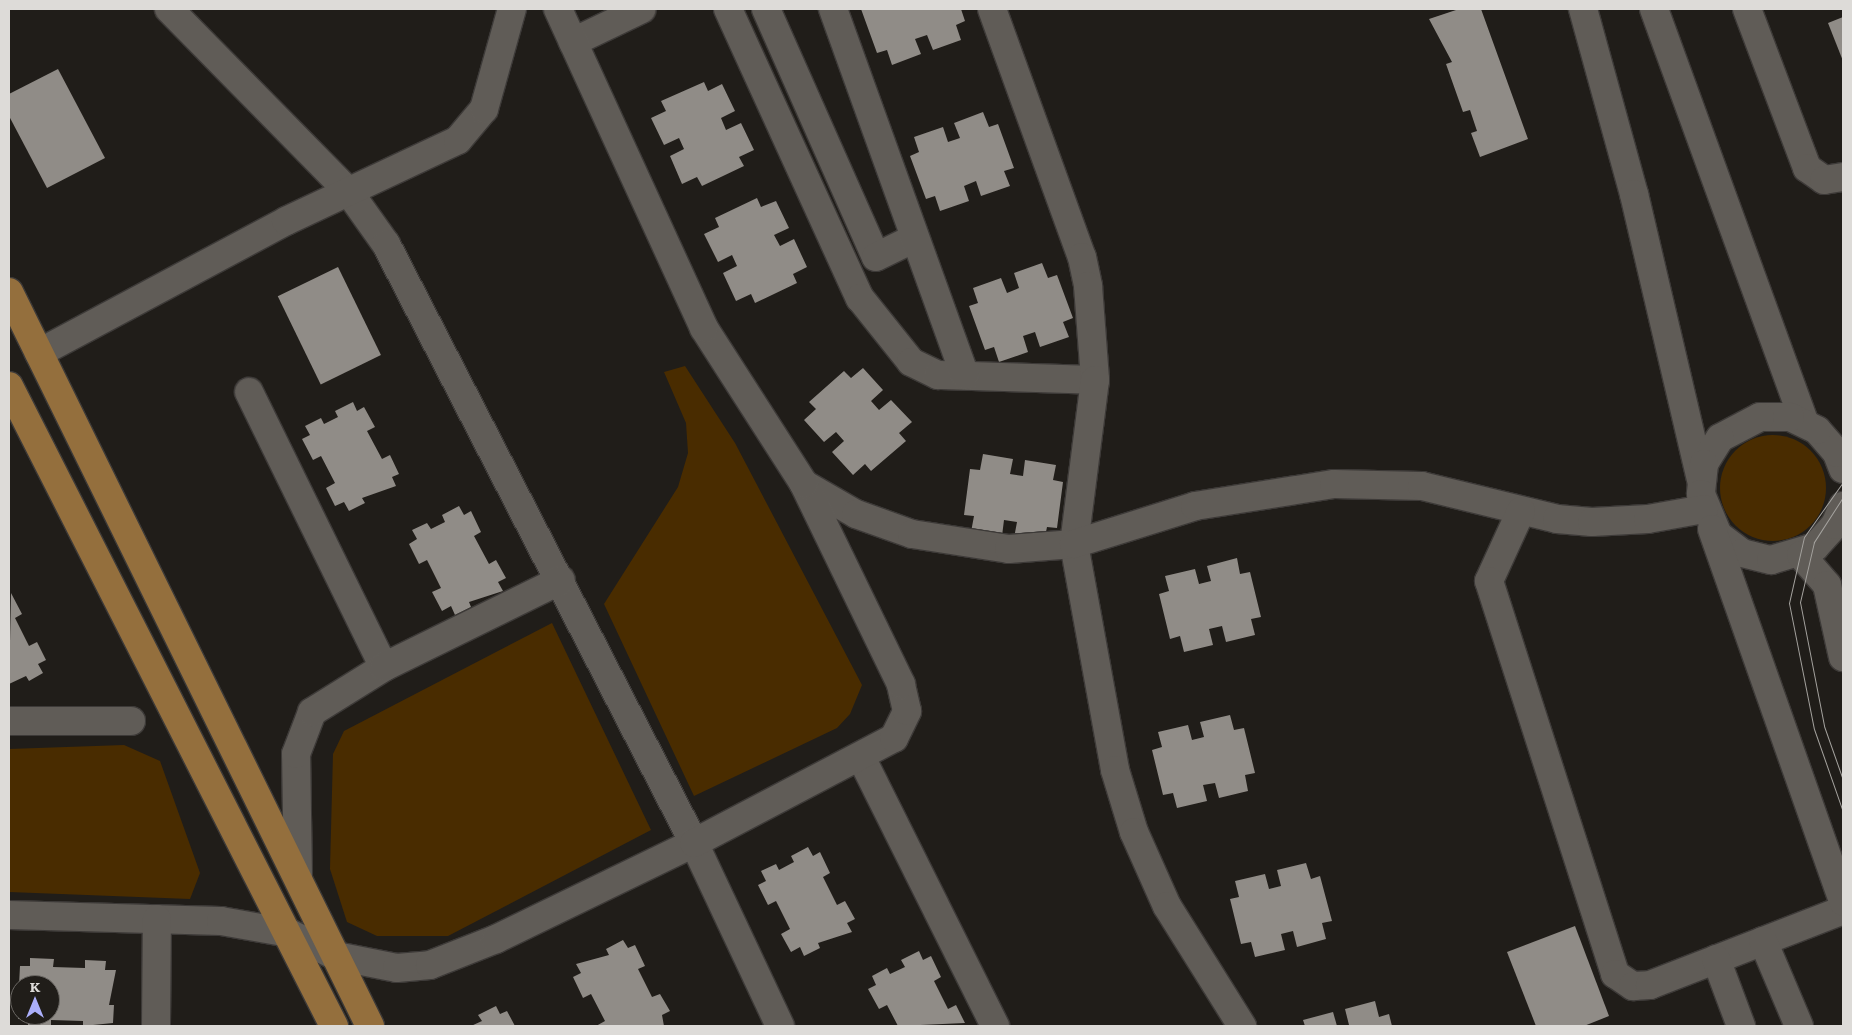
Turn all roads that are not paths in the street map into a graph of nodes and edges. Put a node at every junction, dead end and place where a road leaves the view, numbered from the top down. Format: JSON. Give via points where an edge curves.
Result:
{"nodes":[{"id":1,"x":170,"y":9,"type":"edge"},
{"id":2,"x":512,"y":9,"type":"edge"},
{"id":3,"x":558,"y":9,"type":"edge"},
{"id":4,"x":642,"y":9,"type":"edge"},
{"id":5,"x":728,"y":9,"type":"edge"},
{"id":6,"x":766,"y":9,"type":"edge"},
{"id":7,"x":833,"y":9,"type":"edge"},
{"id":8,"x":992,"y":9,"type":"edge"},
{"id":9,"x":1583,"y":9,"type":"edge"},
{"id":10,"x":1654,"y":9,"type":"edge"},
{"id":11,"x":1747,"y":9,"type":"edge"},
{"id":12,"x":573,"y":42,"type":"junction"},
{"id":13,"x":1843,"y":177,"type":"edge"},
{"id":14,"x":350,"y":192,"type":"junction"},
{"id":15,"x":915,"y":238,"type":"junction"},
{"id":16,"x":9,"y":292,"type":"edge"},
{"id":17,"x":39,"y":353,"type":"junction"},
{"id":18,"x":965,"y":375,"type":"junction"},
{"id":19,"x":1095,"y":380,"type":"junction"},
{"id":20,"x":9,"y":386,"type":"edge"},
{"id":21,"x":249,"y":392,"type":"dead end"},
{"id":22,"x":1843,"y":423,"type":"edge"},
{"id":23,"x":1811,"y":426,"type":"junction"},
{"id":24,"x":1843,"y":469,"type":"edge"},
{"id":25,"x":1701,"y":479,"type":"junction"},
{"id":26,"x":804,"y":484,"type":"junction"},
{"id":27,"x":1521,"y":511,"type":"junction"},
{"id":28,"x":1707,"y":516,"type":"junction"},
{"id":29,"x":1840,"y":517,"type":"edge"},
{"id":30,"x":1074,"y":544,"type":"junction"},
{"id":31,"x":1843,"y":551,"type":"edge"},
{"id":32,"x":1801,"y":555,"type":"junction"},
{"id":33,"x":560,"y":580,"type":"junction"},
{"id":34,"x":1843,"y":657,"type":"edge"},
{"id":35,"x":384,"y":667,"type":"junction"},
{"id":36,"x":9,"y":720,"type":"edge"},
{"id":37,"x":131,"y":721,"type":"dead end"},
{"id":38,"x":861,"y":757,"type":"junction"},
{"id":39,"x":694,"y":844,"type":"junction"},
{"id":40,"x":298,"y":878,"type":"junction"},
{"id":41,"x":1843,"y":902,"type":"edge"},
{"id":42,"x":1843,"y":910,"type":"edge"},
{"id":43,"x":9,"y":915,"type":"edge"},
{"id":44,"x":157,"y":919,"type":"junction"},
{"id":45,"x":289,"y":933,"type":"junction"},
{"id":46,"x":1763,"y":940,"type":"junction"},
{"id":47,"x":336,"y":956,"type":"junction"},
{"id":48,"x":1716,"y":959,"type":"junction"},
{"id":49,"x":156,"y":1026,"type":"edge"},
{"id":50,"x":334,"y":1026,"type":"edge"},
{"id":51,"x":370,"y":1026,"type":"edge"},
{"id":52,"x":780,"y":1026,"type":"edge"},
{"id":53,"x":995,"y":1026,"type":"edge"},
{"id":54,"x":1242,"y":1026,"type":"edge"},
{"id":55,"x":1741,"y":1026,"type":"edge"},
{"id":56,"x":1799,"y":1026,"type":"edge"}],
"edges":[{"from":1,"to":14,"type":"street"},
{"from":2,"to":14,"type":"street","via":[[484,109],[469,129],[441,151]]},
{"from":3,"to":12,"type":"street"},
{"from":4,"to":12,"type":"street"},
{"from":5,"to":18,"type":"street","via":[[860,298],[917,368],[931,374]]},
{"from":6,"to":15,"type":"street","via":[[876,257]]},
{"from":7,"to":15,"type":"street"},
{"from":8,"to":19,"type":"street","via":[[1082,257],[1092,314]]},
{"from":9,"to":25,"type":"street","via":[[1636,204]]},
{"from":10,"to":23,"type":"street"},
{"from":11,"to":13,"type":"street","via":[[1807,168],[1824,180]]},
{"from":12,"to":26,"type":"street","via":[[704,328]]},
{"from":14,"to":17,"type":"street","via":[[286,221]]},
{"from":14,"to":33,"type":"street","via":[[386,244]]},
{"from":15,"to":18,"type":"street"},
{"from":16,"to":17,"type":"main road"},
{"from":17,"to":40,"type":"main road"},
{"from":18,"to":19,"type":"street"},
{"from":19,"to":30,"type":"street"},
{"from":20,"to":45,"type":"main road"},
{"from":21,"to":35,"type":"street"},
{"from":22,"to":23,"type":"street"},
{"from":23,"to":24,"type":"street","via":[[1837,453]]},
{"from":23,"to":25,"type":"street","via":[[1775,416],[1745,421],[1720,438]]},
{"from":25,"to":28,"type":"street"},
{"from":26,"to":30,"type":"street","via":[[863,516],[944,542],[1009,549]]},
{"from":26,"to":38,"type":"street","via":[[906,696],[907,711],[894,738]]},
{"from":27,"to":28,"type":"street","via":[[1592,522]]},
{"from":27,"to":30,"type":"street","via":[[1422,486],[1334,484],[1195,506]]},
{"from":27,"to":48,"type":"street","via":[[1489,581],[1612,968],[1625,984],[1642,986]]},
{"from":28,"to":32,"type":"street","via":[[1742,553],[1771,560]]},
{"from":28,"to":41,"type":"street"},
{"from":29,"to":31,"type":"street"},
{"from":29,"to":32,"type":"street"},
{"from":30,"to":54,"type":"street","via":[[1108,739],[1134,832],[1175,920]]},
{"from":32,"to":34,"type":"street","via":[[1827,585]]},
{"from":33,"to":35,"type":"street"},
{"from":33,"to":39,"type":"street"},
{"from":35,"to":40,"type":"street","via":[[312,712],[305,724],[295,771]]},
{"from":36,"to":37,"type":"street"},
{"from":38,"to":39,"type":"street"},
{"from":38,"to":53,"type":"street"},
{"from":39,"to":47,"type":"street","via":[[496,939],[430,964],[397,968]]},
{"from":39,"to":52,"type":"street"},
{"from":40,"to":47,"type":"main road"},
{"from":42,"to":46,"type":"street"},
{"from":43,"to":44,"type":"street"},
{"from":44,"to":45,"type":"street","via":[[221,921]]},
{"from":44,"to":49,"type":"street"},
{"from":45,"to":47,"type":"street"},
{"from":45,"to":50,"type":"main road"},
{"from":46,"to":48,"type":"street"},
{"from":46,"to":56,"type":"street"},
{"from":47,"to":51,"type":"main road"},
{"from":48,"to":55,"type":"street"}]}
